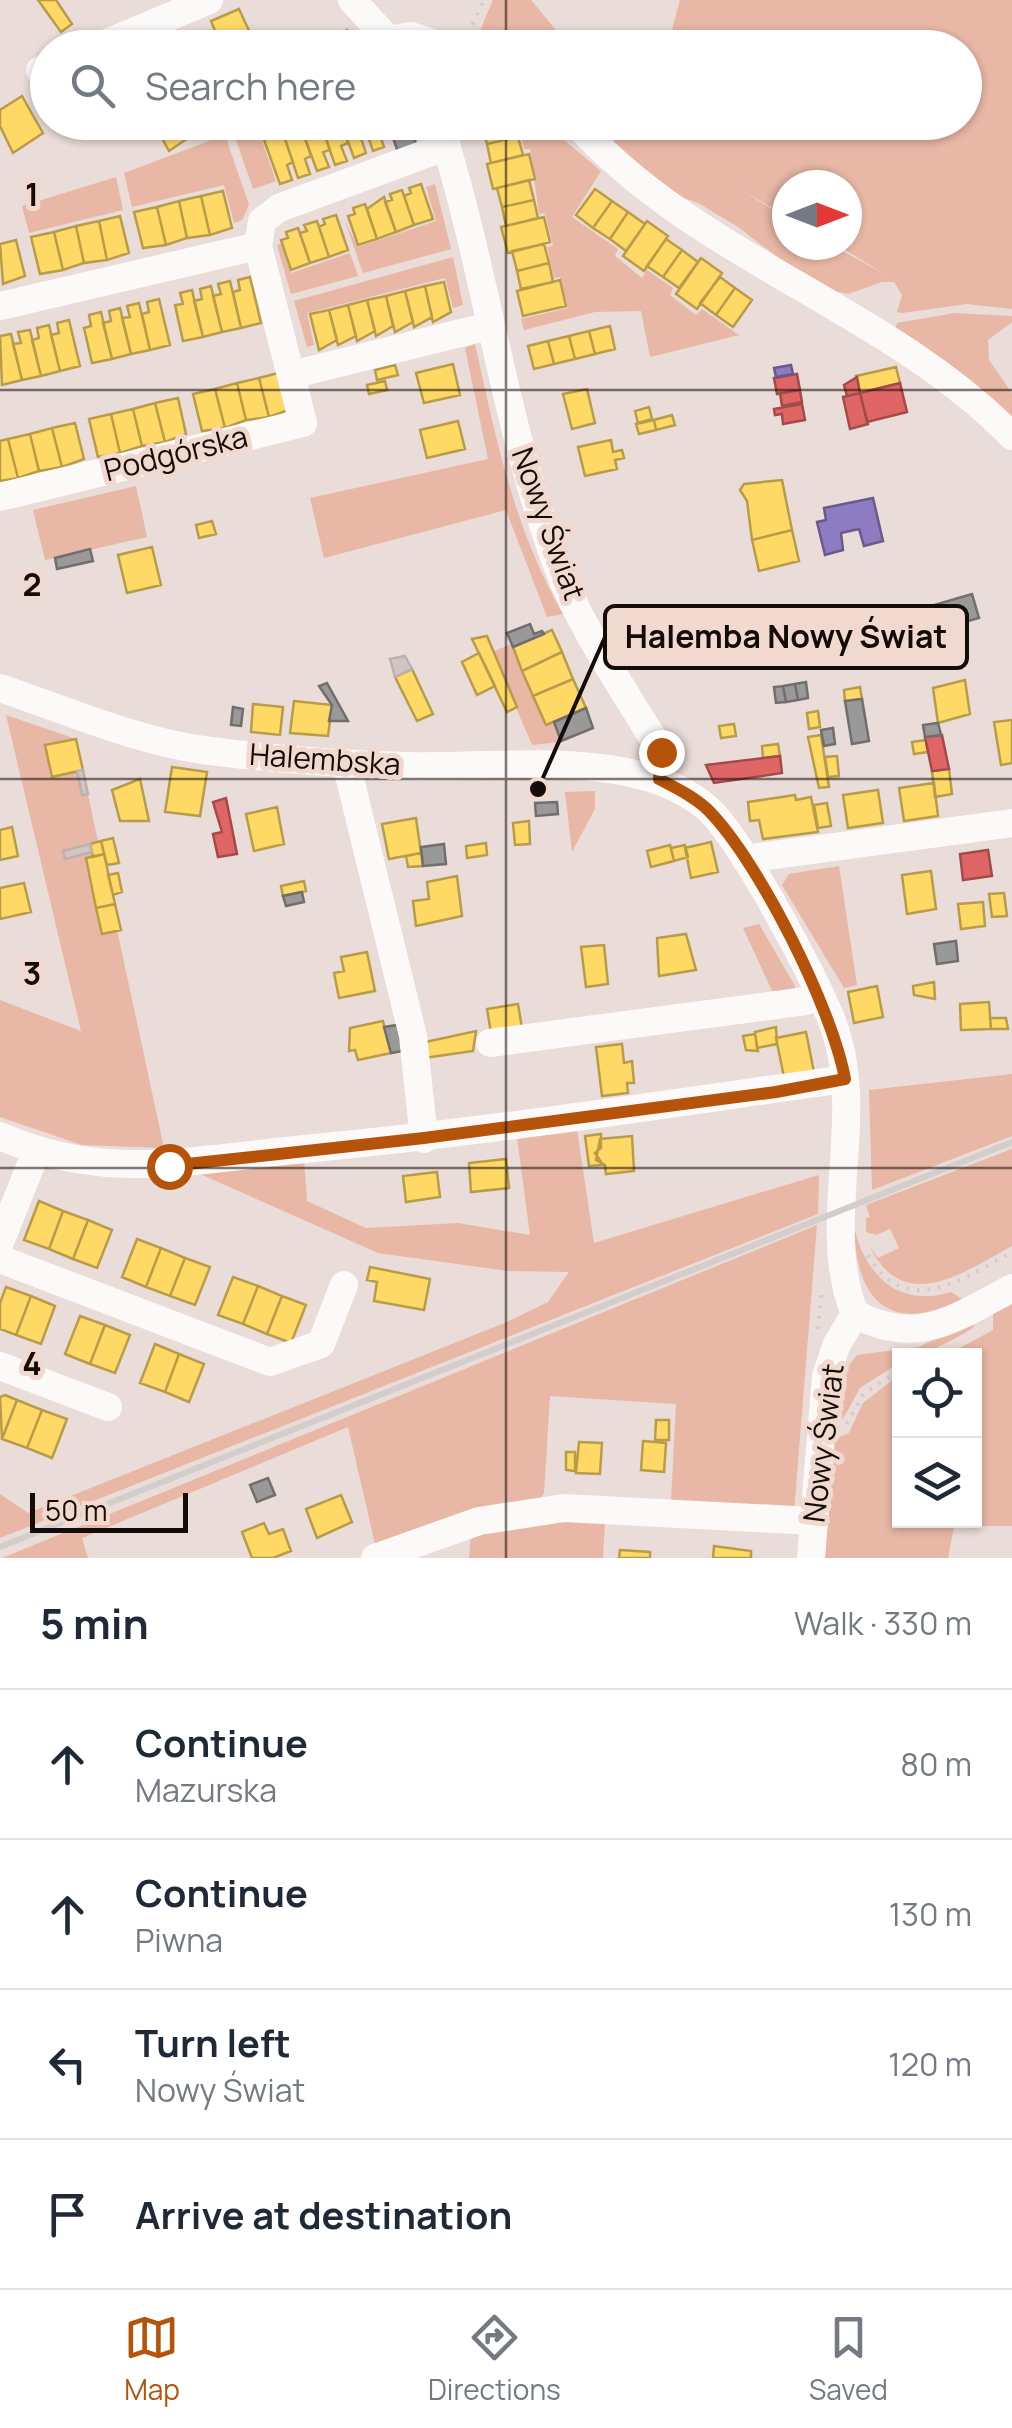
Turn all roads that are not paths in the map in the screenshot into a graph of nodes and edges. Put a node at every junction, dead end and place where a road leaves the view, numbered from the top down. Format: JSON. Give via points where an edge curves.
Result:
{"nodes":[{"id":1,"x":209,"y":0,"type":"edge"},
{"id":2,"x":352,"y":0,"type":"edge"},
{"id":3,"x":138,"y":30,"type":"edge"},
{"id":4,"x":379,"y":30,"type":"edge"},
{"id":5,"x":430,"y":140,"type":"edge"},
{"id":6,"x":444,"y":140,"type":"edge"},
{"id":7,"x":593,"y":140,"type":"edge"},
{"id":8,"x":258,"y":246,"type":"junction"},
{"id":9,"x":0,"y":306,"type":"edge"},
{"id":10,"x":489,"y":326,"type":"junction"},
{"id":11,"x":291,"y":375,"type":"junction"},
{"id":12,"x":1012,"y":436,"type":"edge"},
{"id":13,"x":0,"y":497,"type":"edge"},
{"id":14,"x":0,"y":688,"type":"edge"},
{"id":15,"x":346,"y":763,"type":"junction"},
{"id":16,"x":659,"y":779,"type":"junction"},
{"id":17,"x":1012,"y":823,"type":"edge"},
{"id":18,"x":745,"y":859,"type":"junction"},
{"id":19,"x":819,"y":994,"type":"junction"},
{"id":20,"x":490,"y":1044,"type":"dead end"},
{"id":21,"x":845,"y":1079,"type":"junction"},
{"id":22,"x":0,"y":1136,"type":"edge"},
{"id":23,"x":424,"y":1138,"type":"junction"},
{"id":24,"x":36,"y":1152,"type":"junction"},
{"id":25,"x":0,"y":1242,"type":"edge"},
{"id":26,"x":0,"y":1259,"type":"edge"},
{"id":27,"x":344,"y":1285,"type":"dead end"},
{"id":28,"x":1012,"y":1288,"type":"edge"},
{"id":29,"x":855,"y":1314,"type":"junction"},
{"id":30,"x":0,"y":1366,"type":"edge"},
{"id":31,"x":108,"y":1407,"type":"dead end"},
{"id":32,"x":814,"y":1521,"type":"junction"},
{"id":33,"x":374,"y":1558,"type":"edge"},
{"id":34,"x":811,"y":1558,"type":"edge"}],
"edges":[{"from":1,"to":3,"type":"street"},
{"from":2,"to":4,"type":"street"},
{"from":5,"to":8,"type":"street","via":[[279,208],[262,222]]},
{"from":6,"to":10,"type":"street","name":"Nowy Świat"},
{"from":7,"to":12,"type":"street","via":[[625,173],[761,265],[870,325]]},
{"from":8,"to":9,"type":"street"},
{"from":8,"to":11,"type":"street","name":"Podgórska"},
{"from":10,"to":11,"type":"street"},
{"from":10,"to":16,"type":"street","name":"Nowy Świat","via":[[558,570],[661,752]]},
{"from":11,"to":13,"type":"street","name":"Podgórska","via":[[304,423]]},
{"from":14,"to":15,"type":"street","name":"Halembska","via":[[166,742]]},
{"from":15,"to":16,"type":"street","name":"Halembska","via":[[584,768]]},
{"from":15,"to":23,"type":"street","via":[[413,1036]]},
{"from":16,"to":18,"type":"street","via":[[707,808]]},
{"from":17,"to":18,"type":"street"},
{"from":18,"to":19,"type":"street"},
{"from":19,"to":20,"type":"street"},
{"from":19,"to":21,"type":"street"},
{"from":21,"to":23,"type":"street"},
{"from":21,"to":29,"type":"street","via":[[842,1277]]},
{"from":22,"to":24,"type":"street"},
{"from":23,"to":24,"type":"street","via":[[169,1166],[99,1164]]},
{"from":24,"to":25,"type":"street"},
{"from":26,"to":27,"type":"street","via":[[270,1362],[321,1344]]},
{"from":28,"to":29,"type":"street","via":[[923,1332],[891,1330]]},
{"from":29,"to":32,"type":"street","name":"Nowy Świat","via":[[826,1376]]},
{"from":30,"to":31,"type":"street"},
{"from":32,"to":33,"type":"street","via":[[564,1508],[479,1521]]},
{"from":32,"to":34,"type":"street","name":"Nowy Świat"}]}
